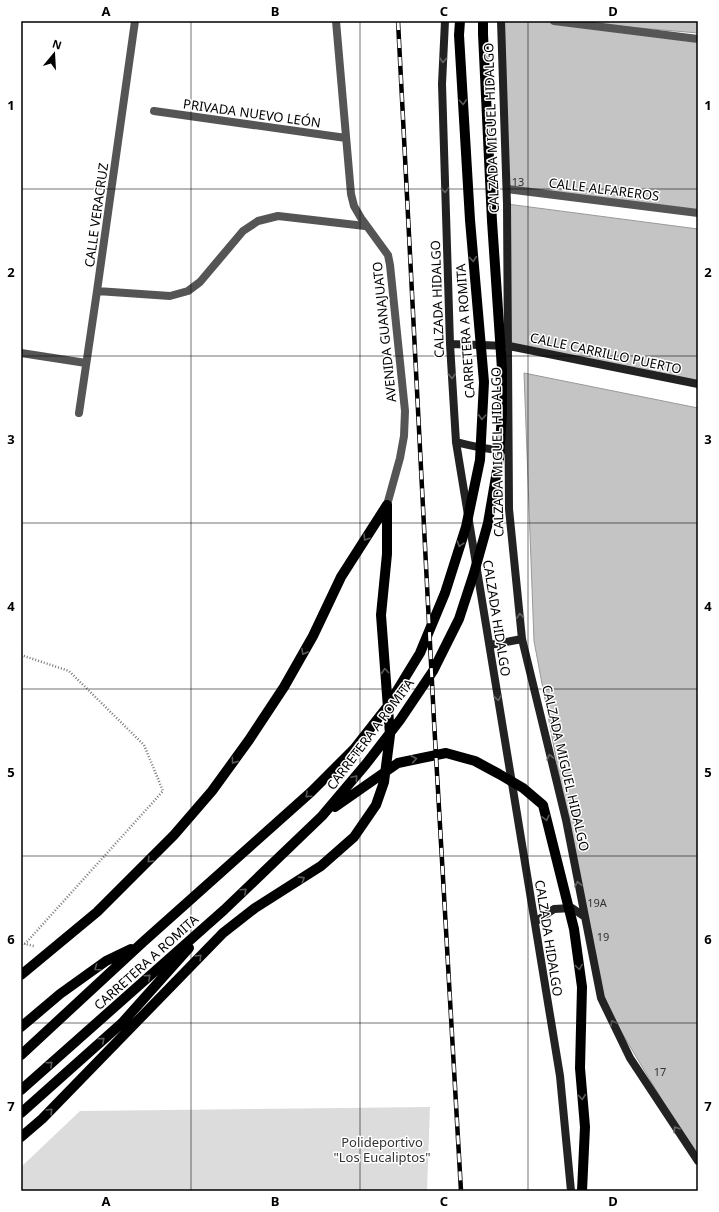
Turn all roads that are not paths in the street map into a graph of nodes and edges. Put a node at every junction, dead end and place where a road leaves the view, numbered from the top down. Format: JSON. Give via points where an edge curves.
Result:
{"nodes":[{"id":1,"x":135,"y":21,"type":"edge"},
{"id":2,"x":336,"y":21,"type":"edge"},
{"id":3,"x":445,"y":21,"type":"edge"},
{"id":4,"x":460,"y":21,"type":"edge"},
{"id":5,"x":483,"y":21,"type":"edge"},
{"id":6,"x":501,"y":21,"type":"edge"},
{"id":7,"x":554,"y":21,"type":"edge"},
{"id":8,"x":698,"y":39,"type":"edge"},
{"id":9,"x":154,"y":111,"type":"dead end"},
{"id":10,"x":346,"y":138,"type":"junction"},
{"id":11,"x":507,"y":189,"type":"junction"},
{"id":12,"x":698,"y":213,"type":"edge"},
{"id":13,"x":470,"y":220,"type":"joint"},
{"id":14,"x":492,"y":221,"type":"joint"},
{"id":15,"x":365,"y":226,"type":"junction"},
{"id":16,"x":97,"y":292,"type":"junction"},
{"id":17,"x":450,"y":344,"type":"junction"},
{"id":18,"x":509,"y":346,"type":"junction"},
{"id":19,"x":21,"y":353,"type":"edge"},
{"id":20,"x":86,"y":363,"type":"junction"},
{"id":21,"x":698,"y":384,"type":"edge"},
{"id":22,"x":79,"y":413,"type":"dead end"},
{"id":23,"x":456,"y":442,"type":"junction"},
{"id":24,"x":509,"y":449,"type":"junction"},
{"id":25,"x":387,"y":505,"type":"junction"},
{"id":26,"x":522,"y":639,"type":"junction"},
{"id":27,"x":490,"y":645,"type":"junction"},
{"id":28,"x":322,"y":816,"type":"junction"},
{"id":29,"x":224,"y":910,"type":"junction"},
{"id":30,"x":585,"y":917,"type":"junction"},
{"id":31,"x":535,"y":922,"type":"junction"},
{"id":32,"x":143,"y":942,"type":"junction"},
{"id":33,"x":21,"y":975,"type":"edge"},
{"id":34,"x":21,"y":1027,"type":"edge"},
{"id":35,"x":21,"y":1055,"type":"edge"},
{"id":36,"x":21,"y":1090,"type":"edge"},
{"id":37,"x":21,"y":1113,"type":"edge"},
{"id":38,"x":21,"y":1137,"type":"edge"},
{"id":39,"x":698,"y":1161,"type":"edge"},
{"id":40,"x":571,"y":1191,"type":"edge"},
{"id":41,"x":582,"y":1191,"type":"edge"}],
"edges":[{"from":1,"to":16,"type":"street","name":"CALLE VERACRUZ"},
{"from":2,"to":10,"type":"street","name":"AVENIDA GUANAJUATO"},
{"from":3,"to":17,"type":"street","name":"CALZADA HIDALGO","one_way":true,"via":[[442,84]]},
{"from":4,"to":13,"type":"main road","name":"CALZADA MIGUEL HIDALGO","one_way":true},
{"from":5,"to":14,"type":"main road","name":"CALZADA MIGUEL HIDALGO"},
{"from":6,"to":11,"type":"street","name":"CALZADA MIGUEL HIDALGO"},
{"from":7,"to":8,"type":"street"},
{"from":9,"to":10,"type":"street","name":"PRIVADA NUEVO LEÓN"},
{"from":10,"to":15,"type":"street","name":"AVENIDA GUANAJUATO","via":[[354,206]]},
{"from":11,"to":12,"type":"street","name":"CALLE ALFAREROS"},
{"from":11,"to":18,"type":"street","name":"CALZADA MIGUEL HIDALGO"},
{"from":13,"to":32,"type":"main road","name":"CARRETERA A ROMITA","one_way":true,"via":[[484,382],[480,460],[466,527],[448,586],[420,653],[387,707],[354,749],[311,792]]},
{"from":28,"to":14,"type":"main road","name":"CARRETERA A ROMITA","one_way":true,"via":[[400,720],[433,671],[459,619],[474,573],[488,523],[499,459],[502,414],[502,369]]},
{"from":15,"to":16,"type":"street","via":[[278,216],[258,221],[243,230],[200,282],[188,291],[170,296]]},
{"from":15,"to":25,"type":"street","name":"AVENIDA GUANAJUATO","via":[[388,255],[404,411],[404,436]]},
{"from":16,"to":20,"type":"street","name":"CALLE VERACRUZ"},
{"from":17,"to":18,"type":"street","name":"CALLE CARRILLO PUERTO"},
{"from":17,"to":23,"type":"street","name":"CALZADA HIDALGO","one_way":true},
{"from":18,"to":21,"type":"street","name":"CALLE CARRILLO PUERTO"},
{"from":18,"to":24,"type":"street","name":"CALZADA MIGUEL HIDALGO"},
{"from":19,"to":20,"type":"street"},
{"from":20,"to":22,"type":"street","name":"CALLE VERACRUZ"},
{"from":23,"to":24,"type":"street","via":[[493,450]]},
{"from":23,"to":27,"type":"street","name":"CALZADA HIDALGO"},
{"from":26,"to":24,"type":"street","name":"CALZADA MIGUEL HIDALGO","one_way":true,"via":[[509,509]]},
{"from":25,"to":33,"type":"main road","one_way":true,"via":[[340,577],[313,636],[284,688],[212,791],[174,835],[97,912]]},
{"from":38,"to":25,"type":"main road","one_way":true,"via":[[42,1119],[223,933],[255,908],[321,866],[354,837],[376,805],[384,782],[390,735],[381,615],[387,554]]},
{"from":26,"to":27,"type":"street"},
{"from":30,"to":26,"type":"street","name":"CALZADA MIGUEL HIDALGO","one_way":true,"via":[[566,820]]},
{"from":27,"to":31,"type":"street","name":"CALZADA HIDALGO","one_way":true},
{"from":29,"to":28,"type":"main road","name":"CARRETERA A ROMITA","one_way":true},
{"from":28,"to":41,"type":"main road","one_way":true,"via":[[398,762],[446,753],[475,761],[523,788],[543,805],[574,929],[582,987],[580,1068],[585,1127]]},
{"from":36,"to":29,"type":"main road","name":"CARRETERA A ROMITA","one_way":true},
{"from":37,"to":29,"type":"main road","one_way":true,"via":[[122,1023]]},
{"from":30,"to":31,"type":"street","via":[[572,908],[554,909]]},
{"from":39,"to":30,"type":"street","name":"CALZADA MIGUEL HIDALGO","one_way":true,"via":[[630,1058],[601,998]]},
{"from":31,"to":40,"type":"street","name":"CALZADA HIDALGO","via":[[560,1076]]},
{"from":32,"to":34,"type":"main road","one_way":true,"via":[[106,961],[60,994]]},
{"from":32,"to":35,"type":"main road","name":"CARRETERA A ROMITA"}]}
